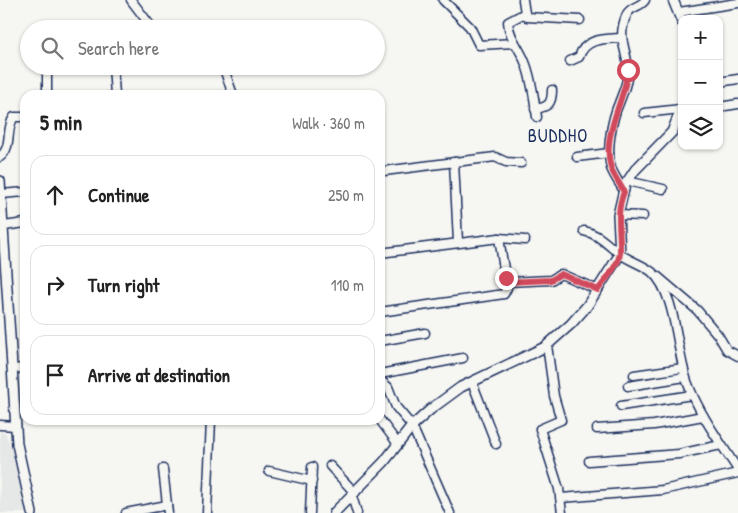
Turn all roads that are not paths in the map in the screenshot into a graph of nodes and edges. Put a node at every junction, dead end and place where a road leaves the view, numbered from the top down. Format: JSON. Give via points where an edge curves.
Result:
{"nodes":[{"id":1,"x":131,"y":0,"type":"edge"},
{"id":2,"x":443,"y":0,"type":"edge"},
{"id":3,"x":523,"y":0,"type":"edge"},
{"id":4,"x":645,"y":0,"type":"edge"},
{"id":5,"x":673,"y":0,"type":"edge"},
{"id":6,"x":738,"y":3,"type":"edge"},
{"id":7,"x":679,"y":12,"type":"junction"},
{"id":8,"x":525,"y":13,"type":"junction"},
{"id":9,"x":680,"y":15,"type":"edge"},
{"id":10,"x":146,"y":20,"type":"edge"},
{"id":11,"x":580,"y":20,"type":"dead end"},
{"id":12,"x":621,"y":38,"type":"junction"},
{"id":13,"x":514,"y":43,"type":"junction"},
{"id":14,"x":570,"y":61,"type":"dead end"},
{"id":15,"x":46,"y":75,"type":"edge"},
{"id":16,"x":114,"y":75,"type":"edge"},
{"id":17,"x":226,"y":75,"type":"edge"},
{"id":18,"x":738,"y":79,"type":"edge"},
{"id":19,"x":723,"y":81,"type":"edge"},
{"id":20,"x":47,"y":90,"type":"edge"},
{"id":21,"x":115,"y":90,"type":"edge"},
{"id":22,"x":231,"y":90,"type":"edge"},
{"id":23,"x":552,"y":90,"type":"dead end"},
{"id":24,"x":738,"y":104,"type":"edge"},
{"id":25,"x":723,"y":106,"type":"edge"},
{"id":26,"x":678,"y":108,"type":"edge"},
{"id":27,"x":644,"y":113,"type":"dead end"},
{"id":28,"x":678,"y":116,"type":"edge"},
{"id":29,"x":20,"y":117,"type":"edge"},
{"id":30,"x":609,"y":153,"type":"junction"},
{"id":31,"x":0,"y":157,"type":"edge"},
{"id":32,"x":577,"y":157,"type":"dead end"},
{"id":33,"x":454,"y":162,"type":"junction"},
{"id":34,"x":520,"y":163,"type":"dead end"},
{"id":35,"x":385,"y":171,"type":"edge"},
{"id":36,"x":0,"y":181,"type":"edge"},
{"id":37,"x":627,"y":181,"type":"junction"},
{"id":38,"x":663,"y":189,"type":"dead end"},
{"id":39,"x":20,"y":192,"type":"edge"},
{"id":40,"x":624,"y":192,"type":"junction"},
{"id":41,"x":1,"y":194,"type":"edge"},
{"id":42,"x":618,"y":215,"type":"junction"},
{"id":43,"x":643,"y":216,"type":"dead end"},
{"id":44,"x":2,"y":223,"type":"edge"},
{"id":45,"x":20,"y":223,"type":"edge"},
{"id":46,"x":584,"y":231,"type":"dead end"},
{"id":47,"x":499,"y":238,"type":"junction"},
{"id":48,"x":524,"y":240,"type":"dead end"},
{"id":49,"x":458,"y":242,"type":"junction"},
{"id":50,"x":385,"y":251,"type":"edge"},
{"id":51,"x":620,"y":254,"type":"junction"},
{"id":52,"x":3,"y":272,"type":"edge"},
{"id":53,"x":654,"y":273,"type":"junction"},
{"id":54,"x":506,"y":282,"type":"junction"},
{"id":55,"x":598,"y":290,"type":"junction"},
{"id":56,"x":385,"y":311,"type":"edge"},
{"id":57,"x":426,"y":333,"type":"dead end"},
{"id":58,"x":385,"y":340,"type":"edge"},
{"id":59,"x":547,"y":345,"type":"junction"},
{"id":60,"x":738,"y":356,"type":"edge"},
{"id":61,"x":463,"y":358,"type":"dead end"},
{"id":62,"x":20,"y":368,"type":"edge"},
{"id":63,"x":683,"y":368,"type":"junction"},
{"id":64,"x":13,"y":369,"type":"junction"},
{"id":65,"x":385,"y":373,"type":"edge"},
{"id":66,"x":634,"y":375,"type":"dead end"},
{"id":67,"x":685,"y":377,"type":"junction"},
{"id":68,"x":472,"y":382,"type":"junction"},
{"id":69,"x":385,"y":384,"type":"edge"},
{"id":70,"x":628,"y":386,"type":"dead end"},
{"id":71,"x":692,"y":395,"type":"junction"},
{"id":72,"x":621,"y":406,"type":"dead end"},
{"id":73,"x":703,"y":416,"type":"junction"},
{"id":74,"x":0,"y":425,"type":"edge"},
{"id":75,"x":211,"y":425,"type":"edge"},
{"id":76,"x":384,"y":425,"type":"edge"},
{"id":77,"x":16,"y":426,"type":"junction"},
{"id":78,"x":412,"y":426,"type":"junction"},
{"id":79,"x":597,"y":429,"type":"dead end"},
{"id":80,"x":398,"y":444,"type":"junction"},
{"id":81,"x":496,"y":444,"type":"dead end"},
{"id":82,"x":721,"y":445,"type":"junction"},
{"id":83,"x":589,"y":461,"type":"dead end"},
{"id":84,"x":330,"y":466,"type":"dead end"},
{"id":85,"x":312,"y":467,"type":"dead end"},
{"id":86,"x":163,"y":469,"type":"dead end"},
{"id":87,"x":738,"y":471,"type":"edge"},
{"id":88,"x":269,"y":472,"type":"dead end"},
{"id":89,"x":312,"y":481,"type":"junction"},
{"id":90,"x":354,"y":494,"type":"junction"},
{"id":91,"x":561,"y":498,"type":"junction"},
{"id":92,"x":168,"y":509,"type":"edge"},
{"id":93,"x":32,"y":513,"type":"edge"},
{"id":94,"x":126,"y":513,"type":"edge"},
{"id":95,"x":207,"y":513,"type":"edge"},
{"id":96,"x":310,"y":513,"type":"edge"},
{"id":97,"x":334,"y":513,"type":"edge"},
{"id":98,"x":356,"y":513,"type":"edge"},
{"id":99,"x":450,"y":513,"type":"edge"},
{"id":100,"x":562,"y":513,"type":"edge"}],
"edges":[{"from":1,"to":10,"type":"street"},
{"from":2,"to":13,"type":"street","via":[[470,27],[479,45]]},
{"from":3,"to":8,"type":"street"},
{"from":4,"to":12,"type":"street","via":[[627,14]]},
{"from":5,"to":7,"type":"street"},
{"from":6,"to":7,"type":"street"},
{"from":7,"to":9,"type":"street"},
{"from":8,"to":11,"type":"street","via":[[529,17]]},
{"from":8,"to":13,"type":"street","via":[[508,22]]},
{"from":12,"to":14,"type":"street","via":[[590,43],[579,57]]},
{"from":12,"to":30,"type":"street","via":[[627,78],[614,120]]},
{"from":13,"to":23,"type":"street","via":[[526,64],[536,113],[550,103]]},
{"from":15,"to":20,"type":"street"},
{"from":16,"to":21,"type":"street"},
{"from":17,"to":22,"type":"street"},
{"from":18,"to":19,"type":"street"},
{"from":24,"to":25,"type":"street"},
{"from":26,"to":27,"type":"street"},
{"from":28,"to":37,"type":"street","via":[[672,132]]},
{"from":29,"to":31,"type":"street","via":[[11,121],[7,148]]},
{"from":30,"to":32,"type":"street"},
{"from":30,"to":40,"type":"street","via":[[611,168]]},
{"from":33,"to":34,"type":"street","via":[[495,157]]},
{"from":33,"to":35,"type":"street"},
{"from":33,"to":49,"type":"street"},
{"from":36,"to":41,"type":"street"},
{"from":37,"to":38,"type":"street"},
{"from":37,"to":40,"type":"street"},
{"from":39,"to":41,"type":"street"},
{"from":40,"to":42,"type":"street"},
{"from":41,"to":44,"type":"street"},
{"from":42,"to":43,"type":"street"},
{"from":42,"to":51,"type":"street"},
{"from":44,"to":45,"type":"street"},
{"from":44,"to":52,"type":"street"},
{"from":46,"to":51,"type":"street","via":[[597,235]]},
{"from":47,"to":48,"type":"street"},
{"from":47,"to":49,"type":"street"},
{"from":47,"to":54,"type":"street"},
{"from":49,"to":50,"type":"street"},
{"from":51,"to":53,"type":"street"},
{"from":51,"to":55,"type":"street"},
{"from":52,"to":64,"type":"street"},
{"from":53,"to":60,"type":"street","via":[[697,310],[726,350]]},
{"from":53,"to":63,"type":"street","via":[[668,299]]},
{"from":54,"to":55,"type":"street","via":[[551,280],[561,274]]},
{"from":54,"to":56,"type":"street","via":[[504,294]]},
{"from":55,"to":59,"type":"street","via":[[571,324]]},
{"from":57,"to":58,"type":"street"},
{"from":59,"to":68,"type":"street"},
{"from":59,"to":91,"type":"street","via":[[561,420],[540,429]]},
{"from":61,"to":65,"type":"street"},
{"from":62,"to":64,"type":"street"},
{"from":63,"to":66,"type":"street"},
{"from":63,"to":67,"type":"street"},
{"from":64,"to":77,"type":"street"},
{"from":67,"to":70,"type":"street"},
{"from":67,"to":71,"type":"street"},
{"from":68,"to":78,"type":"street"},
{"from":68,"to":81,"type":"street"},
{"from":69,"to":78,"type":"street","via":[[398,411]]},
{"from":71,"to":72,"type":"street"},
{"from":71,"to":73,"type":"street"},
{"from":73,"to":79,"type":"street"},
{"from":73,"to":82,"type":"street"},
{"from":74,"to":77,"type":"street"},
{"from":75,"to":95,"type":"street"},
{"from":76,"to":80,"type":"street"},
{"from":77,"to":93,"type":"street"},
{"from":78,"to":80,"type":"street"},
{"from":78,"to":99,"type":"street"},
{"from":80,"to":90,"type":"street"},
{"from":82,"to":83,"type":"street","via":[[679,454]]},
{"from":82,"to":87,"type":"street"},
{"from":84,"to":90,"type":"street"},
{"from":85,"to":89,"type":"street"},
{"from":86,"to":92,"type":"street"},
{"from":87,"to":91,"type":"street","via":[[663,490]]},
{"from":88,"to":89,"type":"street"},
{"from":89,"to":96,"type":"street"},
{"from":90,"to":97,"type":"street"},
{"from":90,"to":98,"type":"street"},
{"from":91,"to":100,"type":"street"},
{"from":92,"to":94,"type":"street"}]}
